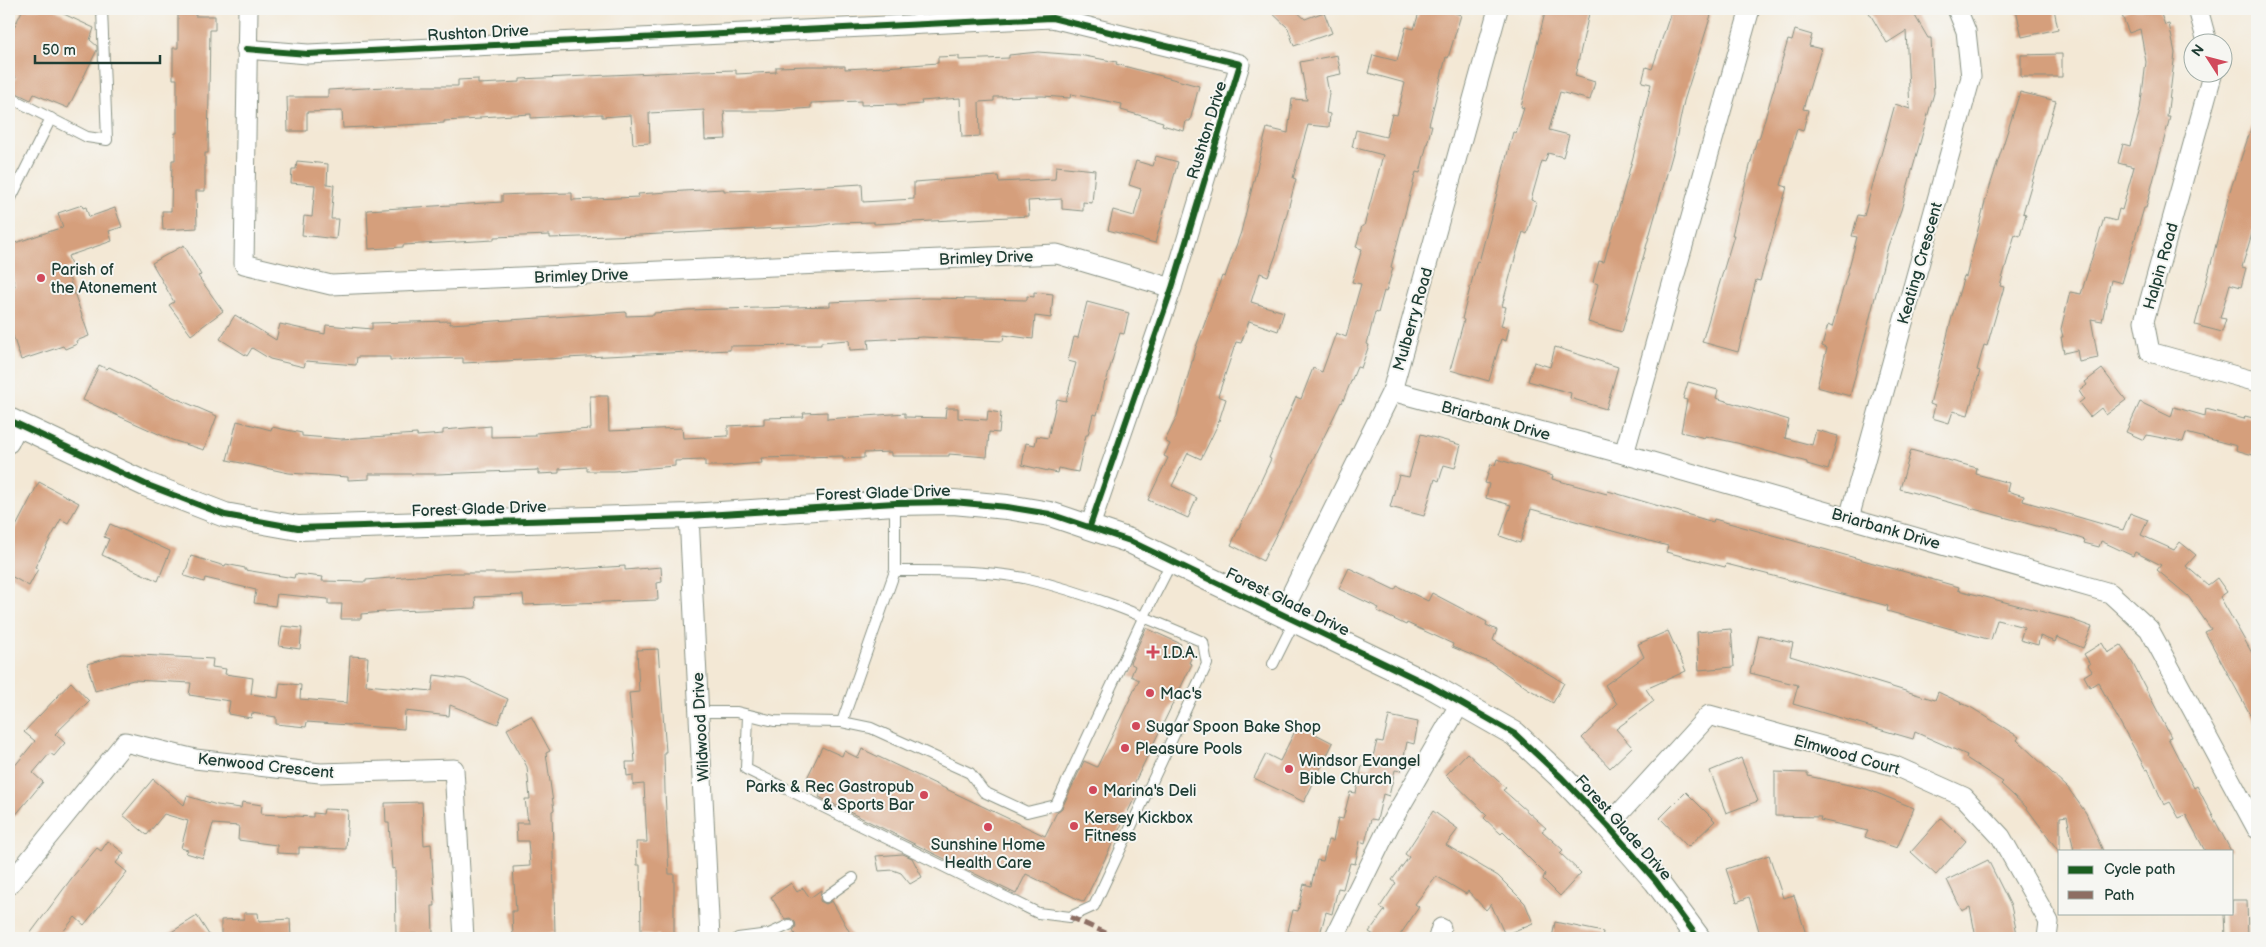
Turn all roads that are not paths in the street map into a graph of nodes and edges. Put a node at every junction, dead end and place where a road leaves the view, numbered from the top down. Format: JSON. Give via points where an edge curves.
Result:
{"nodes":[{"id":1,"x":102,"y":9,"type":"edge"},
{"id":2,"x":248,"y":9,"type":"edge"},
{"id":3,"x":1498,"y":9,"type":"edge"},
{"id":4,"x":1750,"y":9,"type":"edge"},
{"id":5,"x":1957,"y":9,"type":"edge"},
{"id":6,"x":2198,"y":9,"type":"edge"},
{"id":7,"x":2204,"y":32,"type":"edge"},
{"id":8,"x":246,"y":49,"type":"junction"},
{"id":9,"x":2210,"y":82,"type":"edge"},
{"id":10,"x":9,"y":97,"type":"edge"},
{"id":11,"x":50,"y":118,"type":"junction"},
{"id":12,"x":9,"y":202,"type":"edge"},
{"id":13,"x":1172,"y":288,"type":"junction"},
{"id":14,"x":2257,"y":382,"type":"edge"},
{"id":15,"x":1392,"y":391,"type":"junction"},
{"id":16,"x":12,"y":429,"type":"edge"},
{"id":17,"x":1624,"y":454,"type":"junction"},
{"id":18,"x":895,"y":503,"type":"junction"},
{"id":19,"x":690,"y":516,"type":"junction"},
{"id":20,"x":1849,"y":518,"type":"junction"},
{"id":21,"x":1090,"y":526,"type":"junction"},
{"id":22,"x":1172,"y":561,"type":"junction"},
{"id":23,"x":895,"y":571,"type":"junction"},
{"id":24,"x":1144,"y":616,"type":"junction"},
{"id":25,"x":1289,"y":616,"type":"junction"},
{"id":26,"x":1273,"y":664,"type":"dead end"},
{"id":27,"x":1461,"y":702,"type":"junction"},
{"id":28,"x":699,"y":712,"type":"junction"},
{"id":29,"x":748,"y":715,"type":"junction"},
{"id":30,"x":842,"y":722,"type":"junction"},
{"id":31,"x":1608,"y":826,"type":"junction"},
{"id":32,"x":2257,"y":829,"type":"edge"},
{"id":33,"x":853,"y":878,"type":"dead end"},
{"id":34,"x":9,"y":885,"type":"edge"},
{"id":35,"x":826,"y":897,"type":"dead end"},
{"id":36,"x":789,"y":925,"type":"dead end"},
{"id":37,"x":464,"y":938,"type":"edge"},
{"id":38,"x":710,"y":938,"type":"edge"},
{"id":39,"x":738,"y":938,"type":"edge"},
{"id":40,"x":1334,"y":938,"type":"edge"},
{"id":41,"x":1698,"y":938,"type":"edge"},
{"id":42,"x":2047,"y":938,"type":"edge"}],
"edges":[{"from":1,"to":11,"type":"lane","via":[[107,140],[87,137]]},
{"from":2,"to":8,"type":"street","name":"Brimley Drive"},
{"from":3,"to":15,"type":"street","name":"Mulberry Road"},
{"from":4,"to":17,"type":"street"},
{"from":5,"to":20,"type":"street","name":"Keating Crescent","via":[[1966,31],[1971,77]]},
{"from":6,"to":7,"type":"street"},
{"from":8,"to":13,"type":"street","name":"Brimley Drive","via":[[244,264],[331,285],[1057,254]]},
{"from":8,"to":13,"type":"street","name":"Rushton Drive","via":[[318,53],[1052,18],[1240,64]]},
{"from":9,"to":14,"type":"street","name":"Halpin Road","via":[[2144,321],[2150,352]]},
{"from":10,"to":11,"type":"lane"},
{"from":11,"to":12,"type":"lane"},
{"from":13,"to":21,"type":"street","name":"Rushton Drive"},
{"from":15,"to":17,"type":"street","name":"Briarbank Drive"},
{"from":15,"to":25,"type":"street","name":"Mulberry Road"},
{"from":16,"to":19,"type":"street","name":"Forest Glade Drive","via":[[225,515],[298,528]]},
{"from":17,"to":20,"type":"street","name":"Briarbank Drive"},
{"from":18,"to":19,"type":"street","name":"Forest Glade Drive"},
{"from":18,"to":21,"type":"street","name":"Forest Glade Drive","via":[[954,502],[1007,507],[1050,514]]},
{"from":18,"to":23,"type":"lane"},
{"from":19,"to":28,"type":"street","name":"Wildwood Drive"},
{"from":20,"to":32,"type":"street","name":"Briarbank Drive","via":[[2110,593],[2149,629]]},
{"from":21,"to":22,"type":"street","name":"Forest Glade Drive"},
{"from":22,"to":24,"type":"lane"},
{"from":22,"to":25,"type":"street","name":"Forest Glade Drive"},
{"from":23,"to":24,"type":"lane","via":[[1023,578],[1080,593]]},
{"from":23,"to":30,"type":"lane"},
{"from":24,"to":29,"type":"lane","via":[[1203,642],[1207,664],[1094,906],[1070,917],[1038,914],[746,770]]},
{"from":24,"to":30,"type":"lane","via":[[1056,805],[1027,812],[984,792],[970,773],[871,728]]},
{"from":25,"to":26,"type":"lane"},
{"from":25,"to":27,"type":"street","name":"Forest Glade Drive"},
{"from":27,"to":31,"type":"street","name":"Forest Glade Drive","via":[[1520,739]]},
{"from":27,"to":40,"type":"street","via":[[1389,826]]},
{"from":28,"to":29,"type":"lane"},
{"from":28,"to":38,"type":"street","name":"Wildwood Drive"},
{"from":29,"to":30,"type":"lane","via":[[774,721]]},
{"from":31,"to":41,"type":"street","name":"Forest Glade Drive","via":[[1656,881]]},
{"from":31,"to":42,"type":"street","name":"Elmwood Court","via":[[1709,715],[1895,766],[1964,796],[2001,837],[2049,922]]},
{"from":33,"to":35,"type":"lane"},
{"from":34,"to":37,"type":"street","name":"Kenwood Crescent","via":[[125,742],[195,759],[320,774],[454,769]]},
{"from":36,"to":39,"type":"lane","via":[[769,934]]}]}
